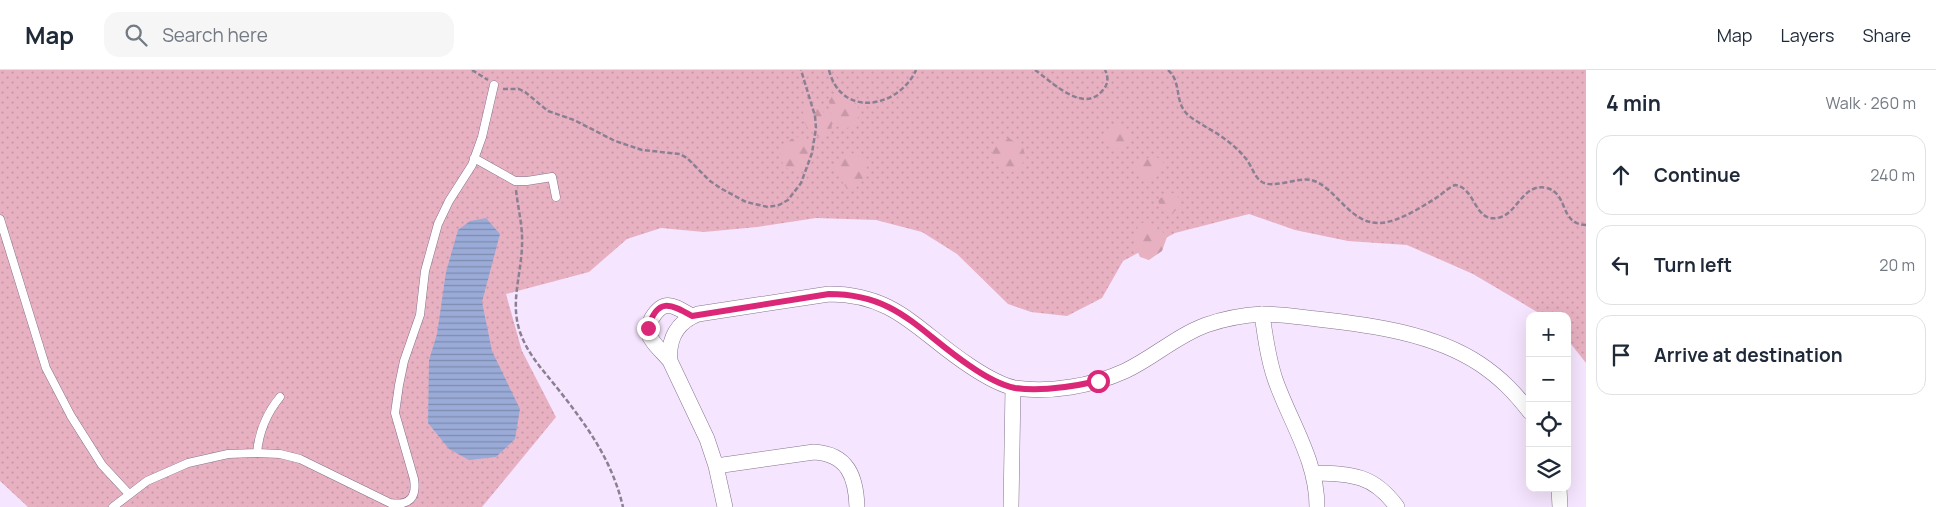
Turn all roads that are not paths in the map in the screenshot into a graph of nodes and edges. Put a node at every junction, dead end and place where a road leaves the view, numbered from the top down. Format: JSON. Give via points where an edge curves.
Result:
{"nodes":[{"id":1,"x":494,"y":85,"type":"road end"},
{"id":2,"x":474,"y":158,"type":"junction"},
{"id":3,"x":556,"y":197,"type":"dead end"},
{"id":4,"x":0,"y":219,"type":"edge"},
{"id":5,"x":1262,"y":314,"type":"junction"},
{"id":6,"x":692,"y":316,"type":"junction"},
{"id":7,"x":670,"y":361,"type":"junction"},
{"id":8,"x":1013,"y":388,"type":"junction"},
{"id":9,"x":280,"y":397,"type":"dead end"},
{"id":10,"x":1526,"y":407,"type":"edge"},
{"id":11,"x":256,"y":453,"type":"junction"},
{"id":12,"x":716,"y":466,"type":"junction"},
{"id":13,"x":1314,"y":473,"type":"junction"},
{"id":14,"x":1559,"y":492,"type":"edge"},
{"id":15,"x":128,"y":494,"type":"junction"},
{"id":16,"x":113,"y":507,"type":"edge"},
{"id":17,"x":725,"y":507,"type":"edge"},
{"id":18,"x":857,"y":507,"type":"edge"},
{"id":19,"x":1011,"y":507,"type":"edge"},
{"id":20,"x":1318,"y":507,"type":"edge"},
{"id":21,"x":1397,"y":507,"type":"edge"},
{"id":22,"x":1560,"y":507,"type":"edge"}],
"edges":[{"from":1,"to":2,"type":"lane"},
{"from":2,"to":3,"type":"lane","via":[[515,181],[552,177]]},
{"from":2,"to":11,"type":"lane","via":[[436,230],[425,271],[420,315],[404,361],[396,399],[395,413],[416,490],[411,500],[401,505],[390,503],[300,459]]},
{"from":4,"to":15,"type":"lane","via":[[46,368],[102,465]]},
{"from":5,"to":8,"type":"street","via":[[1205,326],[1125,371],[1098,381],[1069,387]]},
{"from":5,"to":10,"type":"street","via":[[1363,324],[1445,346],[1479,363],[1511,388]]},
{"from":5,"to":13,"type":"street","via":[[1275,379]]},
{"from":6,"to":7,"type":"street","via":[[676,330],[669,350]]},
{"from":6,"to":7,"type":"street","via":[[666,305],[657,311],[649,324],[650,338]]},
{"from":6,"to":8,"type":"street","via":[[829,294],[856,296],[887,305],[982,374]]},
{"from":7,"to":12,"type":"street"},
{"from":8,"to":19,"type":"street"},
{"from":9,"to":11,"type":"lane","via":[[263,423]]},
{"from":11,"to":15,"type":"lane","via":[[228,454],[188,463],[147,480]]},
{"from":12,"to":17,"type":"street"},
{"from":12,"to":18,"type":"street","via":[[823,453],[839,460],[851,473]]},
{"from":13,"to":20,"type":"street"},
{"from":13,"to":21,"type":"street","via":[[1362,477],[1388,494]]},
{"from":14,"to":22,"type":"street"},
{"from":15,"to":16,"type":"lane"}]}
